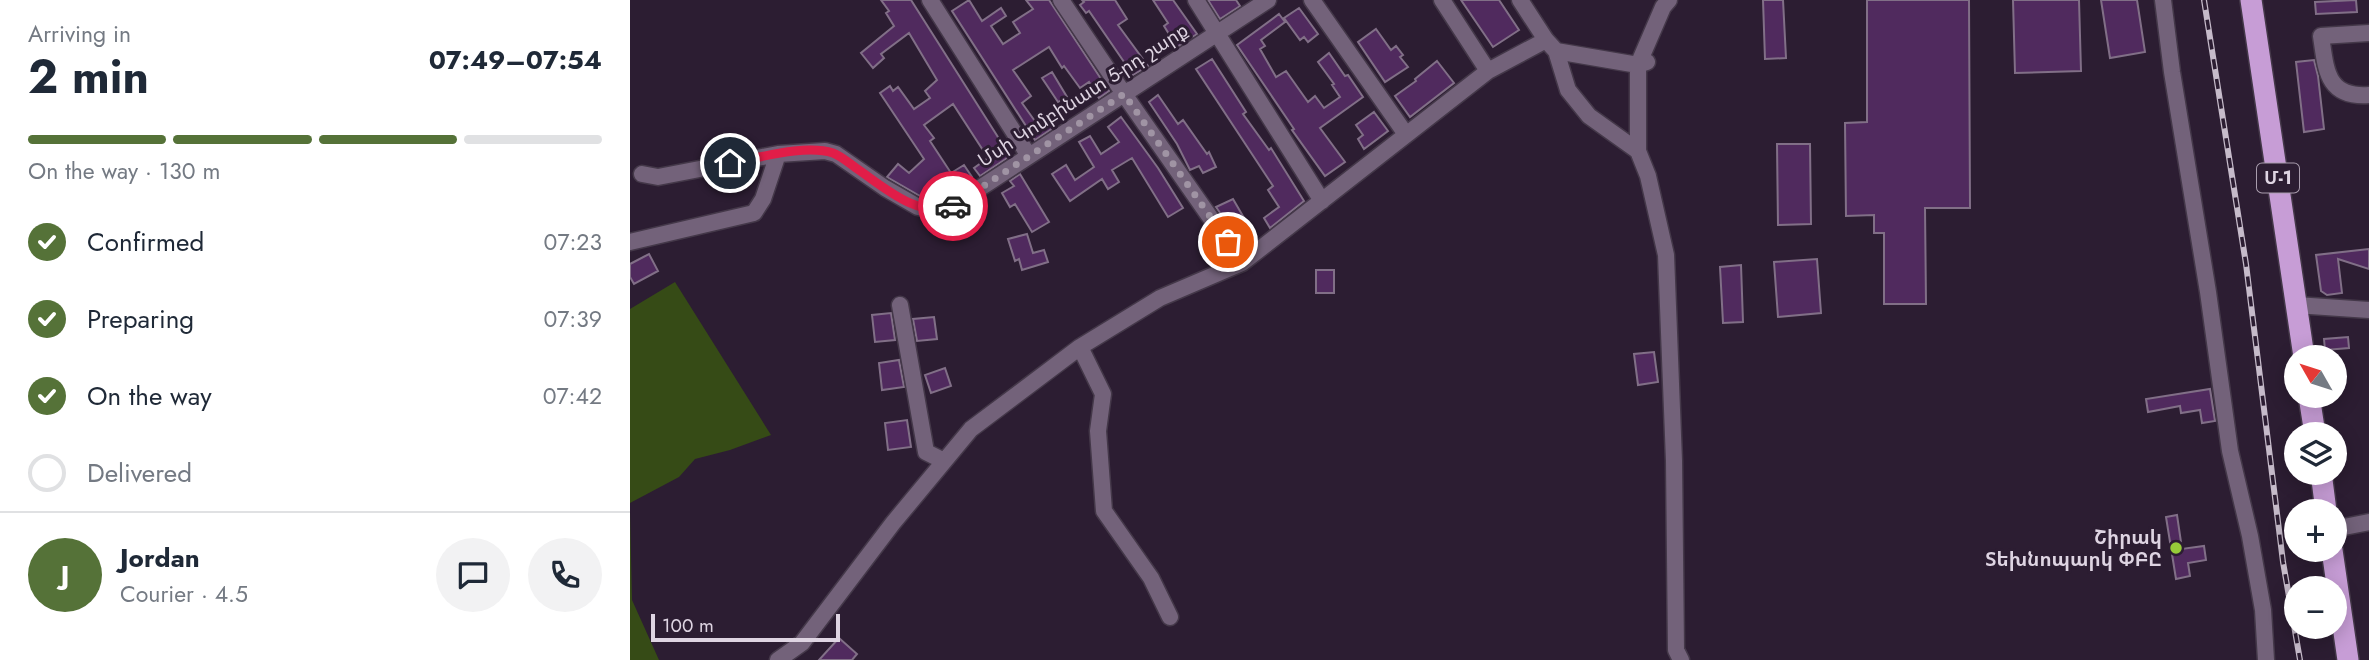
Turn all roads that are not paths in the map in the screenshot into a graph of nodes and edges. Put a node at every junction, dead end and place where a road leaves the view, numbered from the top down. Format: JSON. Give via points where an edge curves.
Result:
{"nodes":[{"id":1,"x":930,"y":0,"type":"edge"},
{"id":2,"x":1061,"y":0,"type":"edge"},
{"id":3,"x":1196,"y":0,"type":"edge"},
{"id":4,"x":1268,"y":0,"type":"edge"},
{"id":5,"x":1312,"y":0,"type":"edge"},
{"id":6,"x":1442,"y":0,"type":"edge"},
{"id":7,"x":1520,"y":0,"type":"edge"},
{"id":8,"x":1669,"y":0,"type":"edge"},
{"id":9,"x":2162,"y":0,"type":"edge"},
{"id":10,"x":2251,"y":0,"type":"edge"},
{"id":11,"x":1215,"y":33,"type":"junction"},
{"id":12,"x":2369,"y":33,"type":"edge"},
{"id":13,"x":1551,"y":45,"type":"junction"},
{"id":14,"x":1643,"y":64,"type":"junction"},
{"id":15,"x":1488,"y":71,"type":"junction"},
{"id":16,"x":1124,"y":94,"type":"junction"},
{"id":17,"x":2369,"y":95,"type":"edge"},
{"id":18,"x":1405,"y":133,"type":"junction"},
{"id":19,"x":1638,"y":151,"type":"junction"},
{"id":20,"x":778,"y":154,"type":"junction"},
{"id":21,"x":1029,"y":156,"type":"junction"},
{"id":22,"x":642,"y":174,"type":"dead end"},
{"id":23,"x":1322,"y":201,"type":"junction"},
{"id":24,"x":630,"y":242,"type":"edge"},
{"id":25,"x":1242,"y":263,"type":"junction"},
{"id":26,"x":900,"y":305,"type":"dead end"},
{"id":27,"x":2296,"y":305,"type":"junction"},
{"id":28,"x":2369,"y":310,"type":"edge"},
{"id":29,"x":2302,"y":345,"type":"edge"},
{"id":30,"x":1080,"y":347,"type":"junction"},
{"id":31,"x":944,"y":461,"type":"junction"},
{"id":32,"x":2369,"y":522,"type":"edge"},
{"id":33,"x":2347,"y":526,"type":"edge"},
{"id":34,"x":2334,"y":562,"type":"edge"},
{"id":35,"x":1170,"y":617,"type":"dead end"},
{"id":36,"x":778,"y":660,"type":"edge"},
{"id":37,"x":1682,"y":660,"type":"edge"},
{"id":38,"x":2266,"y":660,"type":"edge"},
{"id":39,"x":2348,"y":660,"type":"edge"}],
"edges":[{"from":1,"to":21,"type":"street"},
{"from":2,"to":16,"type":"street"},
{"from":3,"to":11,"type":"street"},
{"from":4,"to":11,"type":"street","name":"Մսի Կոմբինատ 5-րդ շարք"},
{"from":5,"to":18,"type":"street"},
{"from":6,"to":15,"type":"street"},
{"from":7,"to":13,"type":"street"},
{"from":8,"to":14,"type":"street"},
{"from":9,"to":38,"type":"street","via":[[2230,451],[2263,610]]},
{"from":10,"to":27,"type":"highway","number":"Մ-1"},
{"from":11,"to":16,"type":"street","name":"Մսի Կոմբինատ 5-րդ շարք"},
{"from":11,"to":23,"type":"street"},
{"from":12,"to":17,"type":"street","via":[[2322,36],[2332,84],[2342,92]]},
{"from":13,"to":14,"type":"street"},
{"from":13,"to":15,"type":"street"},
{"from":13,"to":19,"type":"street","via":[[1568,90],[1589,117]]},
{"from":14,"to":19,"type":"street"},
{"from":15,"to":18,"type":"street"},
{"from":16,"to":21,"type":"street","name":"Մսի Կոմբինատ 5-րդ շարք"},
{"from":16,"to":25,"type":"street"},
{"from":18,"to":23,"type":"street"},
{"from":19,"to":37,"type":"street","via":[[1666,255],[1676,650]]},
{"from":20,"to":21,"type":"street","name":"Մսի Կոմբինատ 5-րդ շարք","via":[[814,150],[836,154],[885,188],[918,207],[933,210],[951,207]]},
{"from":20,"to":22,"type":"street","name":"Մսի Կոմբինատ 5-րդ շարք","via":[[658,177]]},
{"from":20,"to":24,"type":"street","via":[[754,214]]},
{"from":23,"to":25,"type":"street"},
{"from":25,"to":30,"type":"street","via":[[1160,298]]},
{"from":26,"to":31,"type":"street","via":[[926,452]]},
{"from":27,"to":28,"type":"street"},
{"from":27,"to":29,"type":"highway","number":"Մ-1"},
{"from":30,"to":31,"type":"street","via":[[971,429]]},
{"from":30,"to":35,"type":"street","via":[[1103,394],[1098,431],[1104,511],[1151,578]]},
{"from":31,"to":36,"type":"street","via":[[802,643]]},
{"from":32,"to":33,"type":"street"},
{"from":34,"to":39,"type":"highway"}]}
